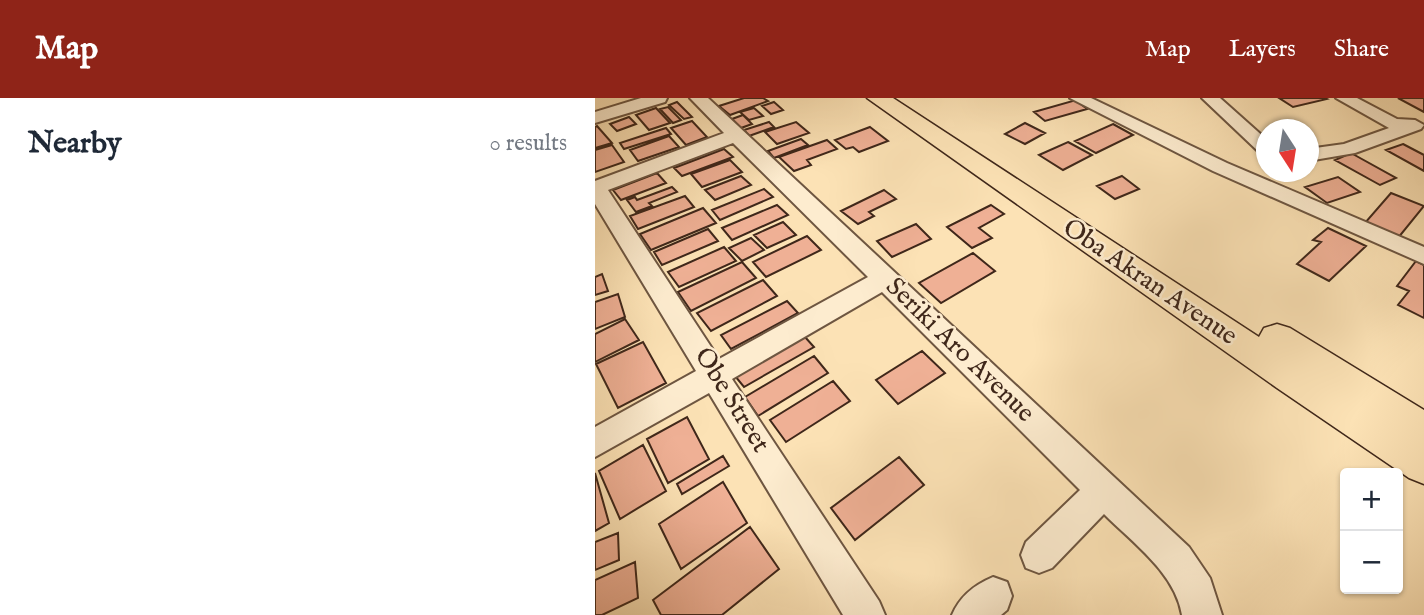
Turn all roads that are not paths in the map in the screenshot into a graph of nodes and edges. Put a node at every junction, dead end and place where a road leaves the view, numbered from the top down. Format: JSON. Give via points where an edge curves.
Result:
{"nodes":[{"id":1,"x":659,"y":98,"type":"edge"},
{"id":2,"x":698,"y":98,"type":"edge"},
{"id":3,"x":878,"y":98,"type":"edge"},
{"id":4,"x":897,"y":98,"type":"edge"},
{"id":5,"x":1078,"y":98,"type":"edge"},
{"id":6,"x":1210,"y":98,"type":"edge"},
{"id":7,"x":1344,"y":98,"type":"edge"},
{"id":8,"x":595,"y":118,"type":"edge"},
{"id":9,"x":1417,"y":125,"type":"edge"},
{"id":10,"x":737,"y":135,"type":"junction"},
{"id":11,"x":1256,"y":142,"type":"edge"},
{"id":12,"x":1256,"y":154,"type":"edge"},
{"id":13,"x":1319,"y":155,"type":"edge"},
{"id":14,"x":1220,"y":167,"type":"junction"},
{"id":15,"x":595,"y":188,"type":"edge"},
{"id":16,"x":1424,"y":256,"type":"edge"},
{"id":17,"x":886,"y":278,"type":"junction"},
{"id":18,"x":716,"y":375,"type":"junction"},
{"id":19,"x":1417,"y":436,"type":"edge"},
{"id":20,"x":595,"y":443,"type":"edge"},
{"id":21,"x":1104,"y":490,"type":"junction"},
{"id":22,"x":1039,"y":555,"type":"dead end"},
{"id":23,"x":866,"y":615,"type":"edge"},
{"id":24,"x":1202,"y":615,"type":"edge"}],
"edges":[{"from":1,"to":8,"type":"street"},
{"from":2,"to":10,"type":"street","name":"Seriki Aro Avenue"},
{"from":3,"to":19,"type":"main road","name":"Oba Akran Avenue"},
{"from":4,"to":19,"type":"main road","name":"Oba Akran Avenue"},
{"from":5,"to":14,"type":"street"},
{"from":6,"to":11,"type":"street"},
{"from":7,"to":9,"type":"street","via":[[1382,119]]},
{"from":9,"to":13,"type":"street","via":[[1360,147]]},
{"from":10,"to":15,"type":"street"},
{"from":10,"to":17,"type":"street","name":"Seriki Aro Avenue"},
{"from":12,"to":14,"type":"street"},
{"from":14,"to":16,"type":"street"},
{"from":15,"to":18,"type":"street","name":"Obe Street"},
{"from":17,"to":18,"type":"street"},
{"from":17,"to":21,"type":"street","name":"Seriki Aro Avenue"},
{"from":18,"to":20,"type":"street"},
{"from":18,"to":23,"type":"street","name":"Obe Street"},
{"from":21,"to":22,"type":"street"},
{"from":21,"to":24,"type":"street","name":"Seriki Aro Avenue","via":[[1176,560],[1198,591]]}]}
